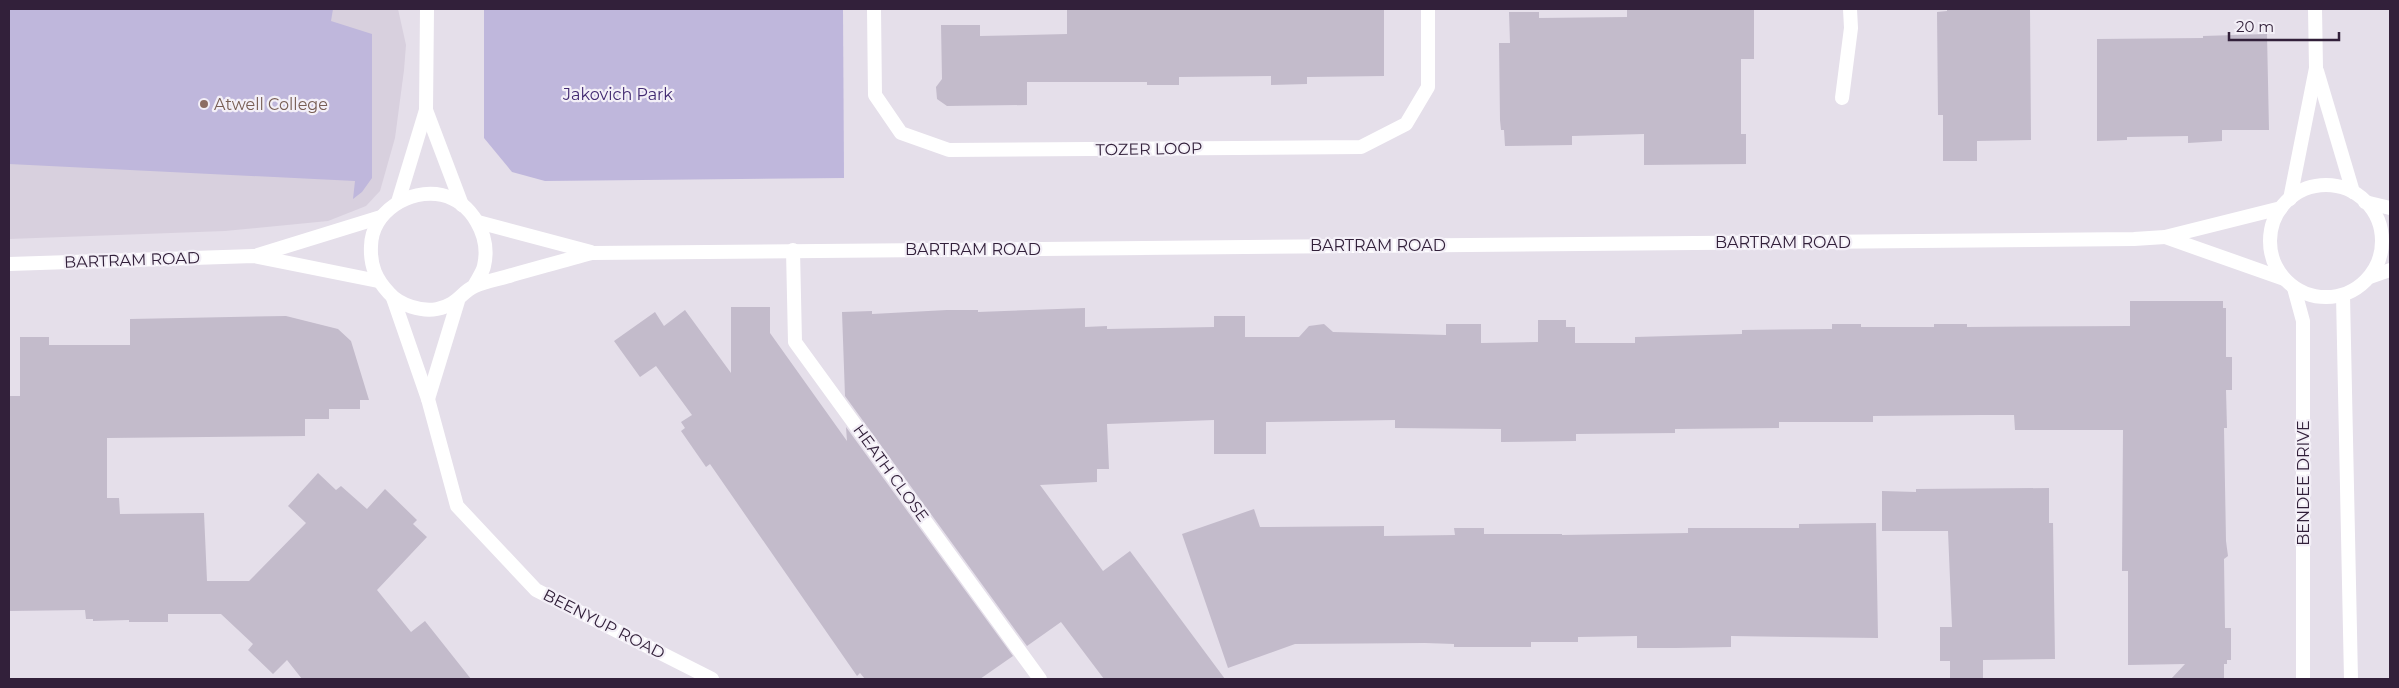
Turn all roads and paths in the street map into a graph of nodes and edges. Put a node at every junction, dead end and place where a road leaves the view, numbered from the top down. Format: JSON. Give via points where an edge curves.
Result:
{"nodes":[{"id":1,"x":427,"y":9,"type":"edge"},
{"id":2,"x":874,"y":9,"type":"edge"},
{"id":3,"x":1428,"y":9,"type":"edge"},
{"id":4,"x":1850,"y":9,"type":"edge"},
{"id":5,"x":2315,"y":9,"type":"edge"},
{"id":6,"x":2316,"y":68,"type":"junction"},
{"id":7,"x":1842,"y":98,"type":"dead end"},
{"id":8,"x":426,"y":110,"type":"junction"},
{"id":9,"x":2354,"y":192,"type":"junction"},
{"id":10,"x":398,"y":202,"type":"junction"},
{"id":11,"x":2365,"y":202,"type":"junction"},
{"id":12,"x":2285,"y":203,"type":"junction"},
{"id":13,"x":462,"y":205,"type":"junction"},
{"id":14,"x":2390,"y":208,"type":"edge"},
{"id":15,"x":381,"y":217,"type":"junction"},
{"id":16,"x":478,"y":222,"type":"junction"},
{"id":17,"x":2165,"y":237,"type":"junction"},
{"id":18,"x":792,"y":250,"type":"junction"},
{"id":19,"x":592,"y":253,"type":"junction"},
{"id":20,"x":254,"y":256,"type":"junction"},
{"id":21,"x":9,"y":264,"type":"edge"},
{"id":22,"x":2390,"y":270,"type":"edge"},
{"id":23,"x":2370,"y":277,"type":"junction"},
{"id":24,"x":378,"y":281,"type":"junction"},
{"id":25,"x":2289,"y":283,"type":"junction"},
{"id":26,"x":474,"y":286,"type":"junction"},
{"id":27,"x":2343,"y":295,"type":"junction"},
{"id":28,"x":393,"y":298,"type":"junction"},
{"id":29,"x":458,"y":301,"type":"junction"},
{"id":30,"x":428,"y":399,"type":"junction"},
{"id":31,"x":712,"y":679,"type":"edge"},
{"id":32,"x":1040,"y":679,"type":"edge"},
{"id":33,"x":2303,"y":679,"type":"edge"},
{"id":34,"x":2351,"y":679,"type":"edge"}],
"edges":[{"from":1,"to":8,"type":"street"},
{"from":2,"to":3,"type":"street","name":"TOZER LOOP","via":[[875,95],[901,133],[949,150],[1361,147],[1406,124],[1428,87]]},
{"from":4,"to":7,"type":"street","via":[[1851,28]]},
{"from":5,"to":6,"type":"street"},
{"from":6,"to":9,"type":"street"},
{"from":6,"to":12,"type":"street"},
{"from":8,"to":10,"type":"street"},
{"from":8,"to":13,"type":"street"},
{"from":9,"to":11,"type":"street"},
{"from":9,"to":12,"type":"street","via":[[2333,186],[2313,186]]},
{"from":10,"to":13,"type":"street","via":[[420,195],[442,196]]},
{"from":10,"to":15,"type":"street"},
{"from":11,"to":14,"type":"street"},
{"from":11,"to":23,"type":"street","via":[[2375,214],[2381,230],[2382,246]]},
{"from":12,"to":17,"type":"street","name":"BARTRAM ROAD"},
{"from":12,"to":25,"type":"street","via":[[2272,225],[2269,244],[2273,262]]},
{"from":13,"to":16,"type":"street"},
{"from":15,"to":20,"type":"street","name":"BARTRAM ROAD"},
{"from":15,"to":24,"type":"street","via":[[371,237],[370,260]]},
{"from":16,"to":19,"type":"street","name":"BARTRAM ROAD"},
{"from":16,"to":26,"type":"street","via":[[485,244],[484,266]]},
{"from":17,"to":18,"type":"street","name":"BARTRAM ROAD"},
{"from":17,"to":25,"type":"street","name":"BARTRAM ROAD"},
{"from":18,"to":19,"type":"street","name":"BARTRAM ROAD"},
{"from":18,"to":32,"type":"street","name":"HEATH CLOSE","via":[[795,342]]},
{"from":19,"to":26,"type":"street","name":"BARTRAM ROAD"},
{"from":20,"to":21,"type":"street","name":"BARTRAM ROAD"},
{"from":20,"to":24,"type":"street","name":"BARTRAM ROAD"},
{"from":22,"to":23,"type":"street"},
{"from":23,"to":27,"type":"street"},
{"from":24,"to":28,"type":"street"},
{"from":25,"to":27,"type":"street","via":[[2310,295],[2326,298]]},
{"from":25,"to":33,"type":"street","name":"BENDEE DRIVE","via":[[2303,321]]},
{"from":26,"to":29,"type":"street"},
{"from":27,"to":34,"type":"street"},
{"from":28,"to":29,"type":"street","via":[[414,308],[436,309]]},
{"from":28,"to":30,"type":"street","name":"BEENYUP ROAD"},
{"from":29,"to":30,"type":"street"},
{"from":30,"to":31,"type":"street","name":"BEENYUP ROAD","via":[[457,506],[536,590]]}]}
